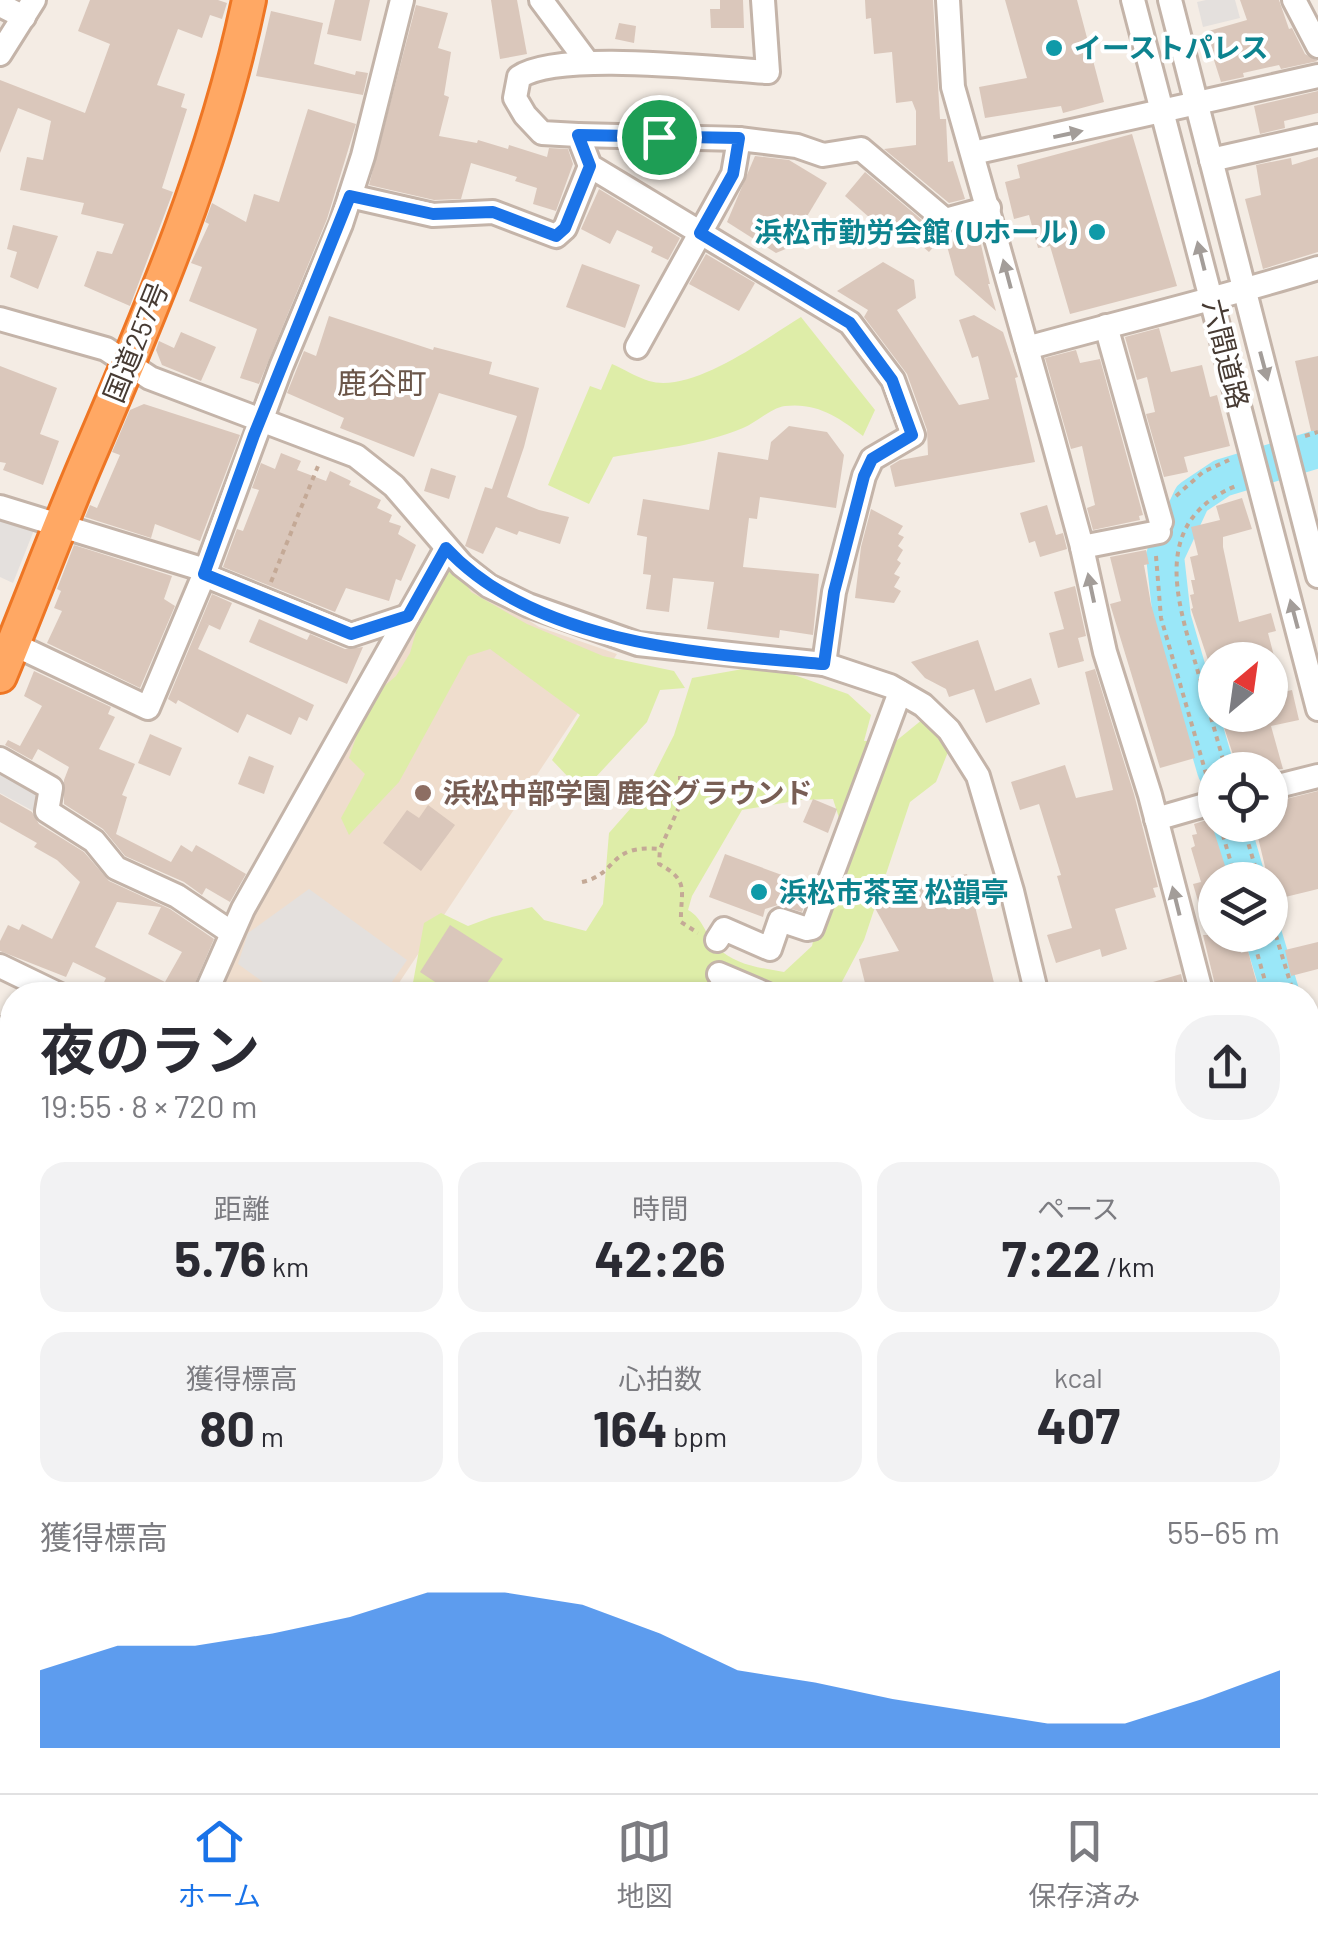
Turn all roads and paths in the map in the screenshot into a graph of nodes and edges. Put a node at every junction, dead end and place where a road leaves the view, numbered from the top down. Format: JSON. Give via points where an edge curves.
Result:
{"nodes":[{"id":1,"x":249,"y":0,"type":"edge"},
{"id":2,"x":402,"y":0,"type":"edge"},
{"id":3,"x":541,"y":0,"type":"edge"},
{"id":4,"x":763,"y":0,"type":"edge"},
{"id":5,"x":948,"y":0,"type":"edge"},
{"id":6,"x":1133,"y":0,"type":"edge"},
{"id":7,"x":1170,"y":0,"type":"edge"},
{"id":8,"x":1294,"y":0,"type":"edge"},
{"id":9,"x":0,"y":2,"type":"edge"},
{"id":10,"x":29,"y":9,"type":"edge"},
{"id":11,"x":1318,"y":46,"type":"edge"},
{"id":12,"x":0,"y":54,"type":"edge"},
{"id":13,"x":588,"y":63,"type":"junction"},
{"id":14,"x":1318,"y":76,"type":"edge"},
{"id":15,"x":1198,"y":103,"type":"junction"},
{"id":16,"x":1164,"y":112,"type":"junction"},
{"id":17,"x":578,"y":135,"type":"junction"},
{"id":18,"x":1318,"y":136,"type":"edge"},
{"id":19,"x":739,"y":138,"type":"junction"},
{"id":20,"x":973,"y":154,"type":"junction"},
{"id":21,"x":1211,"y":160,"type":"junction"},
{"id":22,"x":590,"y":166,"type":"junction"},
{"id":23,"x":350,"y":196,"type":"junction"},
{"id":24,"x":989,"y":208,"type":"junction"},
{"id":25,"x":700,"y":233,"type":"junction"},
{"id":26,"x":1318,"y":268,"type":"edge"},
{"id":27,"x":1245,"y":291,"type":"junction"},
{"id":28,"x":1212,"y":298,"type":"junction"},
{"id":29,"x":0,"y":318,"type":"edge"},
{"id":30,"x":1106,"y":326,"type":"junction"},
{"id":31,"x":637,"y":347,"type":"dead end"},
{"id":32,"x":1027,"y":348,"type":"junction"},
{"id":33,"x":130,"y":364,"type":"junction"},
{"id":34,"x":260,"y":419,"type":"junction"},
{"id":35,"x":328,"y":443,"type":"junction"},
{"id":36,"x":1252,"y":453,"type":"junction"},
{"id":37,"x":1258,"y":478,"type":"junction"},
{"id":38,"x":0,"y":507,"type":"edge"},
{"id":39,"x":61,"y":523,"type":"junction"},
{"id":40,"x":1160,"y":527,"type":"junction"},
{"id":41,"x":446,"y":548,"type":"junction"},
{"id":42,"x":1082,"y":548,"type":"junction"},
{"id":43,"x":204,"y":572,"type":"junction"},
{"id":44,"x":1318,"y":576,"type":"edge"},
{"id":45,"x":265,"y":599,"type":"junction"},
{"id":46,"x":408,"y":616,"type":"junction"},
{"id":47,"x":14,"y":644,"type":"junction"},
{"id":48,"x":824,"y":664,"type":"junction"},
{"id":49,"x":0,"y":676,"type":"edge"},
{"id":50,"x":900,"y":692,"type":"junction"},
{"id":51,"x":1318,"y":708,"type":"edge"},
{"id":52,"x":1199,"y":752,"type":"edge"},
{"id":53,"x":1221,"y":752,"type":"edge"},
{"id":54,"x":0,"y":759,"type":"edge"},
{"id":55,"x":1318,"y":776,"type":"edge"},
{"id":56,"x":678,"y":778,"type":"dead end"},
{"id":57,"x":1288,"y":784,"type":"edge"},
{"id":58,"x":1198,"y":813,"type":"edge"},
{"id":59,"x":1156,"y":819,"type":"junction"},
{"id":60,"x":660,"y":849,"type":"junction"},
{"id":61,"x":582,"y":882,"type":"dead end"},
{"id":62,"x":232,"y":933,"type":"junction"},
{"id":63,"x":717,"y":940,"type":"joint"},
{"id":64,"x":1257,"y":952,"type":"edge"},
{"id":65,"x":1281,"y":952,"type":"edge"},
{"id":66,"x":0,"y":966,"type":"edge"},
{"id":67,"x":718,"y":974,"type":"dead end"},
{"id":68,"x":33,"y":982,"type":"edge"},
{"id":69,"x":211,"y":982,"type":"edge"},
{"id":70,"x":737,"y":982,"type":"edge"},
{"id":71,"x":1034,"y":982,"type":"edge"},
{"id":72,"x":1199,"y":982,"type":"edge"},
{"id":73,"x":1266,"y":982,"type":"edge"},
{"id":74,"x":1290,"y":982,"type":"edge"}],
"edges":[{"from":1,"to":33,"type":"highway","name":"国道257号","via":[[206,162]]},
{"from":2,"to":23,"type":"street"},
{"from":3,"to":13,"type":"street"},
{"from":4,"to":13,"type":"street","via":[[768,72]]},
{"from":5,"to":20,"type":"street","via":[[953,87]]},
{"from":6,"to":16,"type":"street","name":"六間道路"},
{"from":7,"to":15,"type":"street","name":"六間道路"},
{"from":8,"to":11,"type":"street"},
{"from":9,"to":10,"type":"street"},
{"from":10,"to":12,"type":"street"},
{"from":13,"to":17,"type":"street","via":[[530,70],[519,77],[515,98],[542,133]]},
{"from":14,"to":15,"type":"street"},
{"from":15,"to":16,"type":"street"},
{"from":15,"to":21,"type":"street","name":"六間道路"},
{"from":20,"to":16,"type":"street","one_way":true},
{"from":28,"to":16,"type":"street","name":"六間道路","one_way":true},
{"from":17,"to":19,"type":"street"},
{"from":17,"to":22,"type":"street"},
{"from":18,"to":21,"type":"street"},
{"from":19,"to":24,"type":"street","via":[[823,155],[862,149],[945,220]]},
{"from":19,"to":25,"type":"street","via":[[733,174]]},
{"from":20,"to":24,"type":"street"},
{"from":21,"to":27,"type":"street","name":"六間道路"},
{"from":22,"to":23,"type":"street","via":[[556,236],[493,212],[433,214]]},
{"from":22,"to":25,"type":"street"},
{"from":23,"to":34,"type":"street"},
{"from":32,"to":24,"type":"street","one_way":true},
{"from":25,"to":31,"type":"street"},
{"from":25,"to":48,"type":"street","via":[[850,323],[892,380],[912,435],[872,459],[864,476],[834,592]]},
{"from":26,"to":27,"type":"street"},
{"from":27,"to":28,"type":"street"},
{"from":27,"to":44,"type":"street","name":"六間道路","one_way":true},
{"from":28,"to":30,"type":"street"},
{"from":28,"to":36,"type":"street","name":"六間道路"},
{"from":29,"to":33,"type":"street","via":[[106,348]]},
{"from":30,"to":32,"type":"street"},
{"from":30,"to":40,"type":"street"},
{"from":32,"to":42,"type":"street"},
{"from":33,"to":34,"type":"street","via":[[164,384]]},
{"from":33,"to":39,"type":"highway","name":"国道257号"},
{"from":34,"to":35,"type":"street"},
{"from":34,"to":43,"type":"street"},
{"from":35,"to":41,"type":"street","via":[[384,476]]},
{"from":35,"to":45,"type":"path"},
{"from":36,"to":37,"type":"street","name":"六間道路"},
{"from":36,"to":40,"type":"path","via":[[1188,483]]},
{"from":51,"to":37,"type":"street","name":"六間道路","one_way":true},
{"from":37,"to":53,"type":"path","via":[[1202,504],[1178,545],[1178,604]]},
{"from":38,"to":39,"type":"street"},
{"from":39,"to":43,"type":"street"},
{"from":39,"to":47,"type":"highway","name":"国道257号"},
{"from":40,"to":42,"type":"street"},
{"from":40,"to":52,"type":"path","via":[[1155,572],[1161,618]]},
{"from":41,"to":46,"type":"street"},
{"from":41,"to":48,"type":"street","via":[[488,586],[624,640]]},
{"from":59,"to":42,"type":"street","one_way":true,"via":[[1105,652]]},
{"from":43,"to":45,"type":"street"},
{"from":43,"to":47,"type":"street","via":[[148,708]]},
{"from":45,"to":46,"type":"street","via":[[351,634]]},
{"from":46,"to":62,"type":"street"},
{"from":47,"to":49,"type":"highway","name":"国道257号"},
{"from":48,"to":50,"type":"street"},
{"from":50,"to":63,"type":"street","via":[[812,928],[780,920],[770,950],[724,929]]},
{"from":50,"to":71,"type":"street","via":[[949,730],[978,776]]},
{"from":54,"to":62,"type":"street","via":[[52,788],[47,811],[94,841],[116,868]]},
{"from":55,"to":57,"type":"street"},
{"from":56,"to":60,"type":"path","via":[[690,783]]},
{"from":58,"to":59,"type":"street"},
{"from":72,"to":59,"type":"street","one_way":true},
{"from":60,"to":61,"type":"path","via":[[631,849],[599,877]]},
{"from":60,"to":63,"type":"path","via":[[660,864],[683,886],[681,922]]},
{"from":62,"to":69,"type":"street"},
{"from":64,"to":73,"type":"path"},
{"from":65,"to":74,"type":"path"},
{"from":66,"to":68,"type":"street"},
{"from":67,"to":70,"type":"street"}]}
